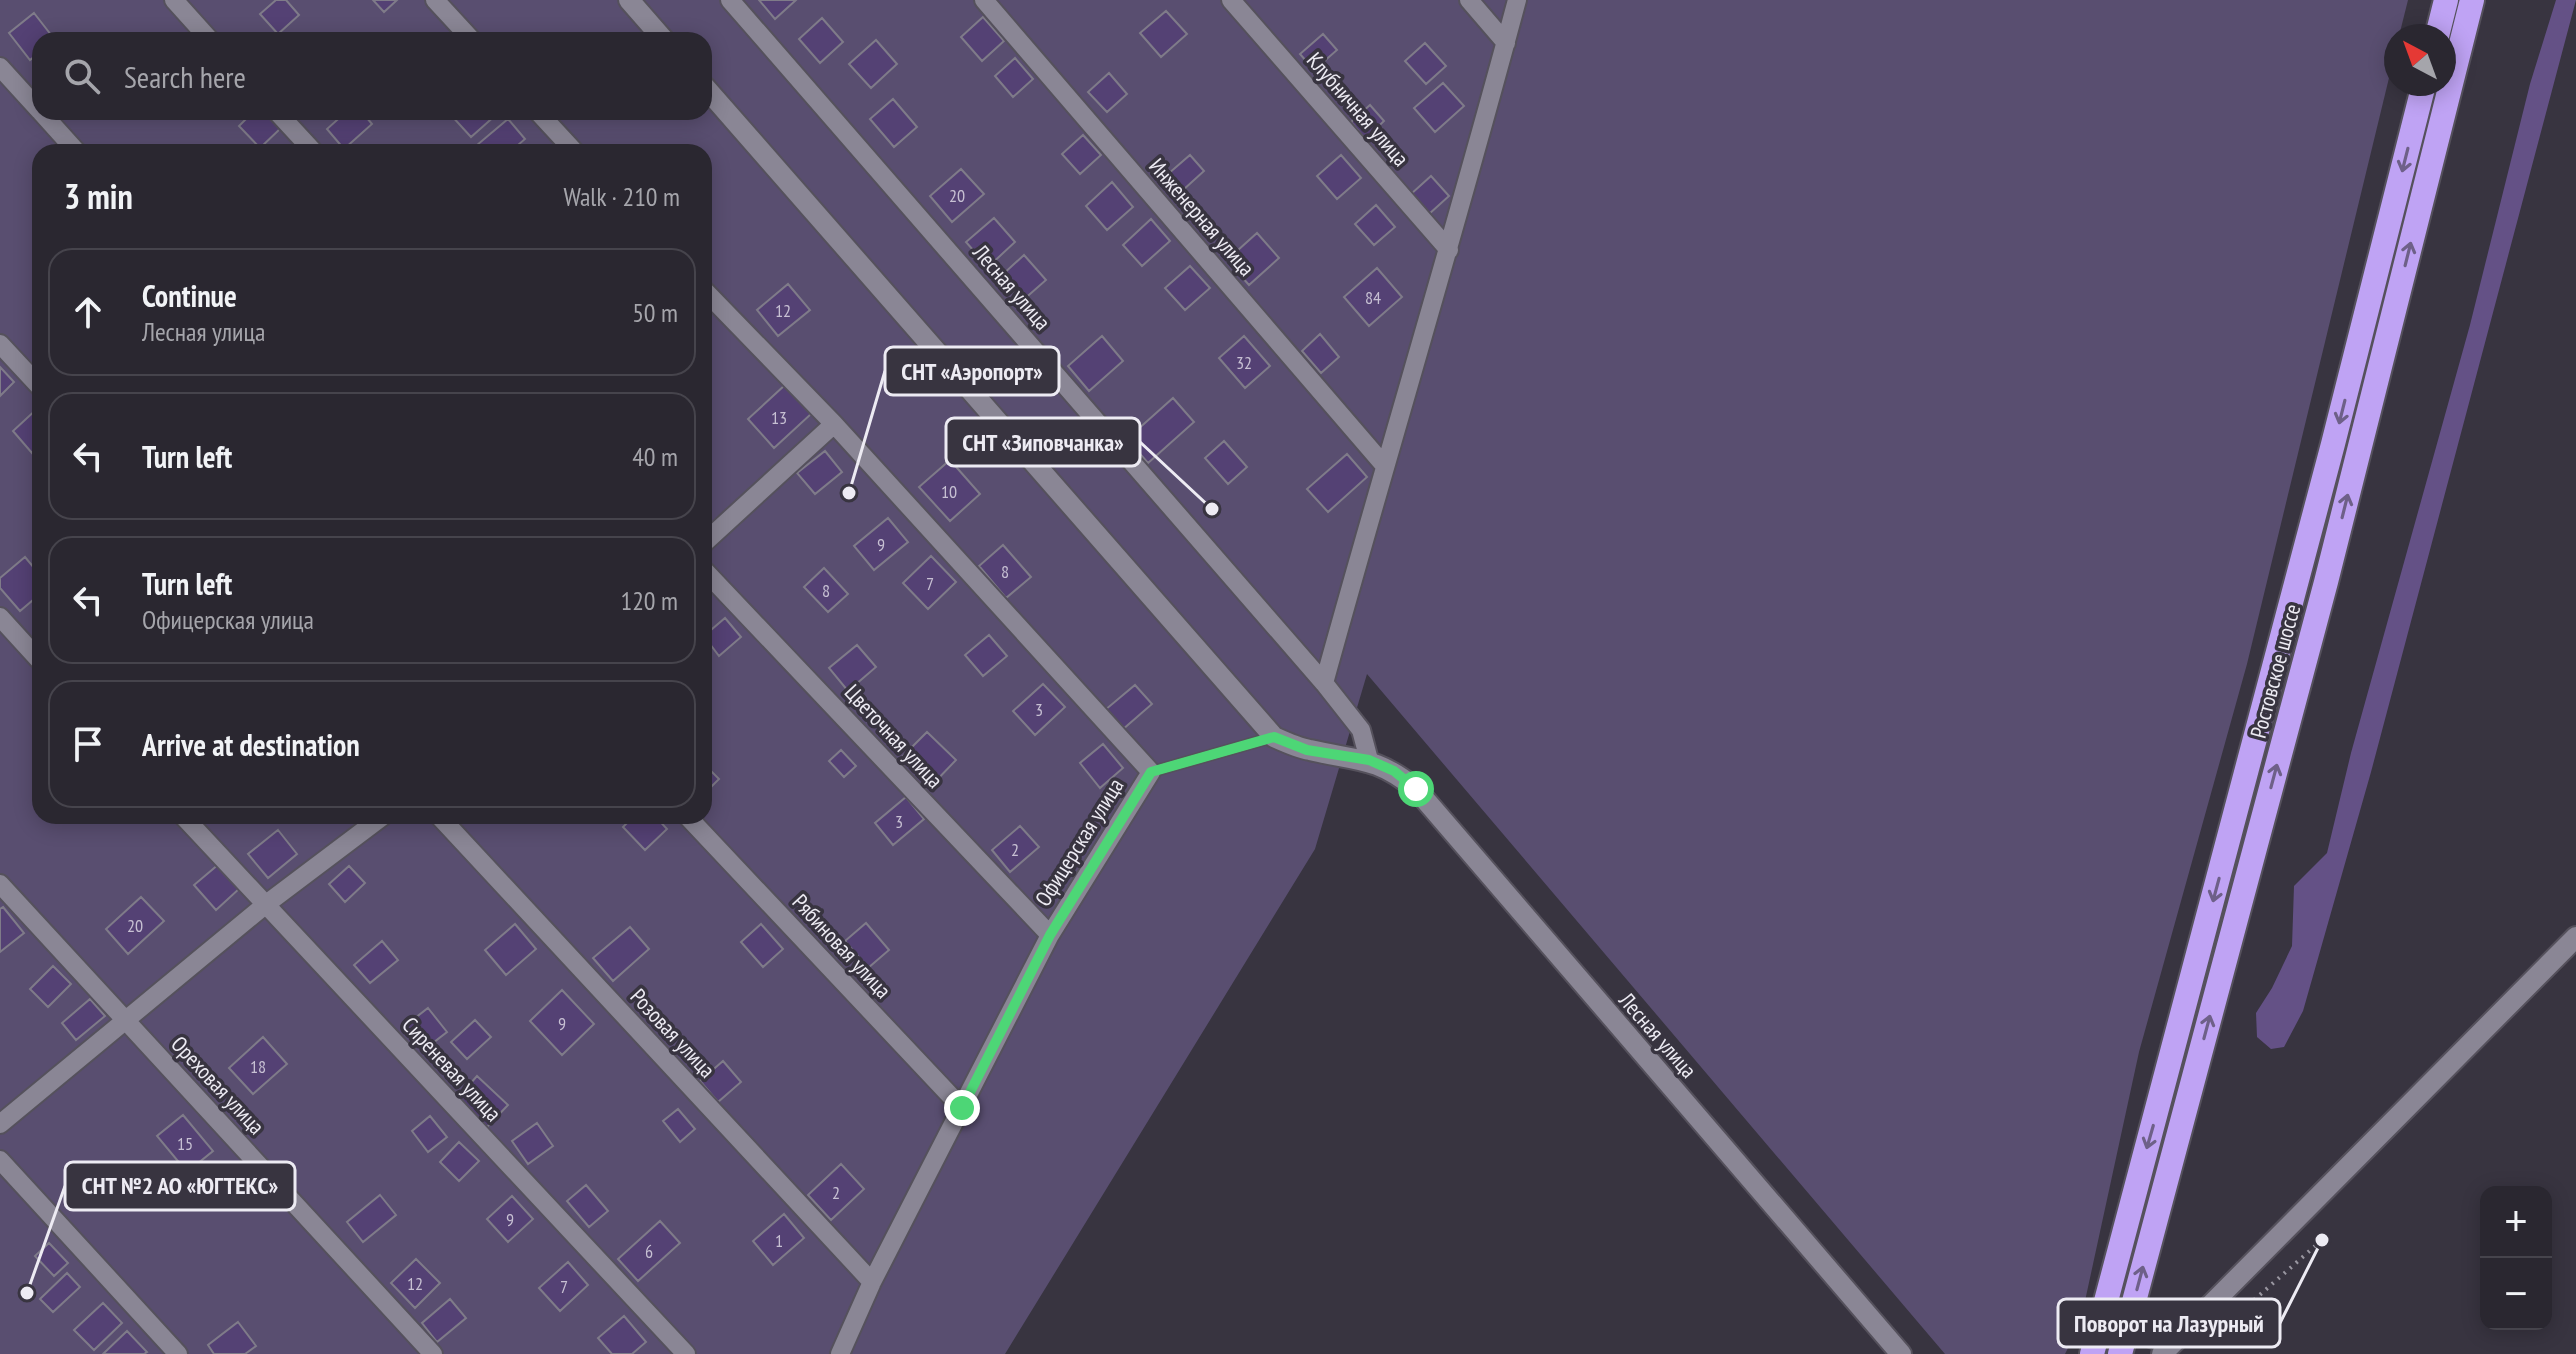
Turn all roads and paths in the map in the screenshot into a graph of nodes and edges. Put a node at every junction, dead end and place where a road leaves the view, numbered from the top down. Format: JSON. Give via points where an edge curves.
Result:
{"nodes":[{"id":1,"x":174,"y":0,"type":"edge"},
{"id":2,"x":435,"y":0,"type":"edge"},
{"id":3,"x":629,"y":0,"type":"edge"},
{"id":4,"x":730,"y":0,"type":"edge"},
{"id":5,"x":984,"y":0,"type":"edge"},
{"id":6,"x":1231,"y":0,"type":"edge"},
{"id":7,"x":1469,"y":0,"type":"edge"},
{"id":8,"x":1517,"y":0,"type":"edge"},
{"id":9,"x":2446,"y":0,"type":"edge"},
{"id":10,"x":2472,"y":0,"type":"edge"},
{"id":11,"x":2440,"y":24,"type":"edge"},
{"id":12,"x":203,"y":32,"type":"edge"},
{"id":13,"x":465,"y":32,"type":"edge"},
{"id":14,"x":657,"y":32,"type":"edge"},
{"id":15,"x":1506,"y":43,"type":"junction"},
{"id":16,"x":0,"y":67,"type":"edge"},
{"id":17,"x":712,"y":95,"type":"edge"},
{"id":18,"x":2421,"y":96,"type":"edge"},
{"id":19,"x":32,"y":103,"type":"edge"},
{"id":20,"x":47,"y":120,"type":"edge"},
{"id":21,"x":284,"y":120,"type":"edge"},
{"id":22,"x":545,"y":120,"type":"edge"},
{"id":23,"x":70,"y":144,"type":"edge"},
{"id":24,"x":307,"y":144,"type":"edge"},
{"id":25,"x":568,"y":144,"type":"edge"},
{"id":26,"x":1449,"y":250,"type":"junction"},
{"id":27,"x":712,"y":298,"type":"edge"},
{"id":28,"x":0,"y":344,"type":"edge"},
{"id":29,"x":32,"y":378,"type":"edge"},
{"id":30,"x":834,"y":424,"type":"junction"},
{"id":31,"x":1384,"y":465,"type":"junction"},
{"id":32,"x":712,"y":536,"type":"edge"},
{"id":33,"x":712,"y":578,"type":"edge"},
{"id":34,"x":0,"y":617,"type":"edge"},
{"id":35,"x":32,"y":652,"type":"edge"},
{"id":36,"x":1324,"y":683,"type":"junction"},
{"id":37,"x":1274,"y":737,"type":"junction"},
{"id":38,"x":1369,"y":760,"type":"junction"},
{"id":39,"x":1151,"y":772,"type":"junction"},
{"id":40,"x":190,"y":824,"type":"edge"},
{"id":41,"x":372,"y":824,"type":"edge"},
{"id":42,"x":446,"y":824,"type":"edge"},
{"id":43,"x":695,"y":824,"type":"edge"},
{"id":44,"x":0,"y":884,"type":"edge"},
{"id":45,"x":265,"y":905,"type":"junction"},
{"id":46,"x":1050,"y":935,"type":"junction"},
{"id":47,"x":2576,"y":937,"type":"edge"},
{"id":48,"x":127,"y":1021,"type":"junction"},
{"id":49,"x":962,"y":1108,"type":"junction"},
{"id":50,"x":0,"y":1124,"type":"edge"},
{"id":51,"x":0,"y":1160,"type":"edge"},
{"id":52,"x":2322,"y":1240,"type":"dead end"},
{"id":53,"x":872,"y":1282,"type":"junction"},
{"id":54,"x":2131,"y":1311,"type":"junction"},
{"id":55,"x":2204,"y":1344,"type":"dead end"},
{"id":56,"x":2168,"y":1347,"type":"edge"},
{"id":57,"x":2092,"y":1353,"type":"edge"},
{"id":58,"x":178,"y":1354,"type":"edge"},
{"id":59,"x":433,"y":1354,"type":"edge"},
{"id":60,"x":686,"y":1354,"type":"edge"},
{"id":61,"x":840,"y":1354,"type":"edge"},
{"id":62,"x":1901,"y":1354,"type":"edge"},
{"id":63,"x":2120,"y":1354,"type":"edge"}],
"edges":[{"from":1,"to":12,"type":"street"},
{"from":2,"to":13,"type":"street"},
{"from":3,"to":14,"type":"street"},
{"from":4,"to":36,"type":"street","name":"Лесная улица"},
{"from":5,"to":31,"type":"street","name":"Инженерная улица"},
{"from":6,"to":26,"type":"street","name":"Клубничная улица"},
{"from":7,"to":15,"type":"street"},
{"from":8,"to":15,"type":"street"},
{"from":9,"to":11,"type":"highway"},
{"from":54,"to":10,"type":"highway","name":"Ростовское шоссе","one_way":true,"via":[[2326,582]]},
{"from":15,"to":26,"type":"street"},
{"from":16,"to":19,"type":"street"},
{"from":17,"to":37,"type":"street","name":"Лесная улица"},
{"from":18,"to":57,"type":"highway","name":"Ростовское шоссе","one_way":true},
{"from":20,"to":23,"type":"street"},
{"from":21,"to":24,"type":"street"},
{"from":22,"to":25,"type":"street"},
{"from":26,"to":31,"type":"street"},
{"from":27,"to":30,"type":"street","name":"Офицерская улица"},
{"from":28,"to":29,"type":"street"},
{"from":30,"to":32,"type":"street"},
{"from":30,"to":39,"type":"street","name":"Офицерская улица"},
{"from":31,"to":36,"type":"street"},
{"from":33,"to":46,"type":"street","name":"Цветочная улица"},
{"from":34,"to":35,"type":"street"},
{"from":36,"to":38,"type":"street","name":"Лесная улица","via":[[1361,730]]},
{"from":37,"to":38,"type":"street","name":"Лесная улица","via":[[1307,750]]},
{"from":37,"to":39,"type":"lane"},
{"from":38,"to":62,"type":"street","name":"Лесная улица","via":[[1416,789]]},
{"from":39,"to":46,"type":"street","name":"Офицерская улица"},
{"from":40,"to":45,"type":"street","name":"Сиреневая улица"},
{"from":41,"to":45,"type":"street"},
{"from":42,"to":53,"type":"street","name":"Розовая улица"},
{"from":43,"to":49,"type":"street","name":"Рябиновая улица"},
{"from":44,"to":48,"type":"street","name":"Ореховая улица"},
{"from":45,"to":48,"type":"street"},
{"from":45,"to":60,"type":"street","name":"Сиреневая улица"},
{"from":46,"to":49,"type":"street","name":"Офицерская улица"},
{"from":47,"to":56,"type":"street"},
{"from":48,"to":50,"type":"street"},
{"from":48,"to":59,"type":"street","name":"Ореховая улица"},
{"from":49,"to":53,"type":"street","name":"Офицерская улица"},
{"from":51,"to":58,"type":"street"},
{"from":52,"to":55,"type":"path"},
{"from":53,"to":61,"type":"street","name":"Офицерская улица"},
{"from":54,"to":56,"type":"street","via":[[2143,1332]]},
{"from":54,"to":63,"type":"highway","name":"Ростовское шоссе"}]}
